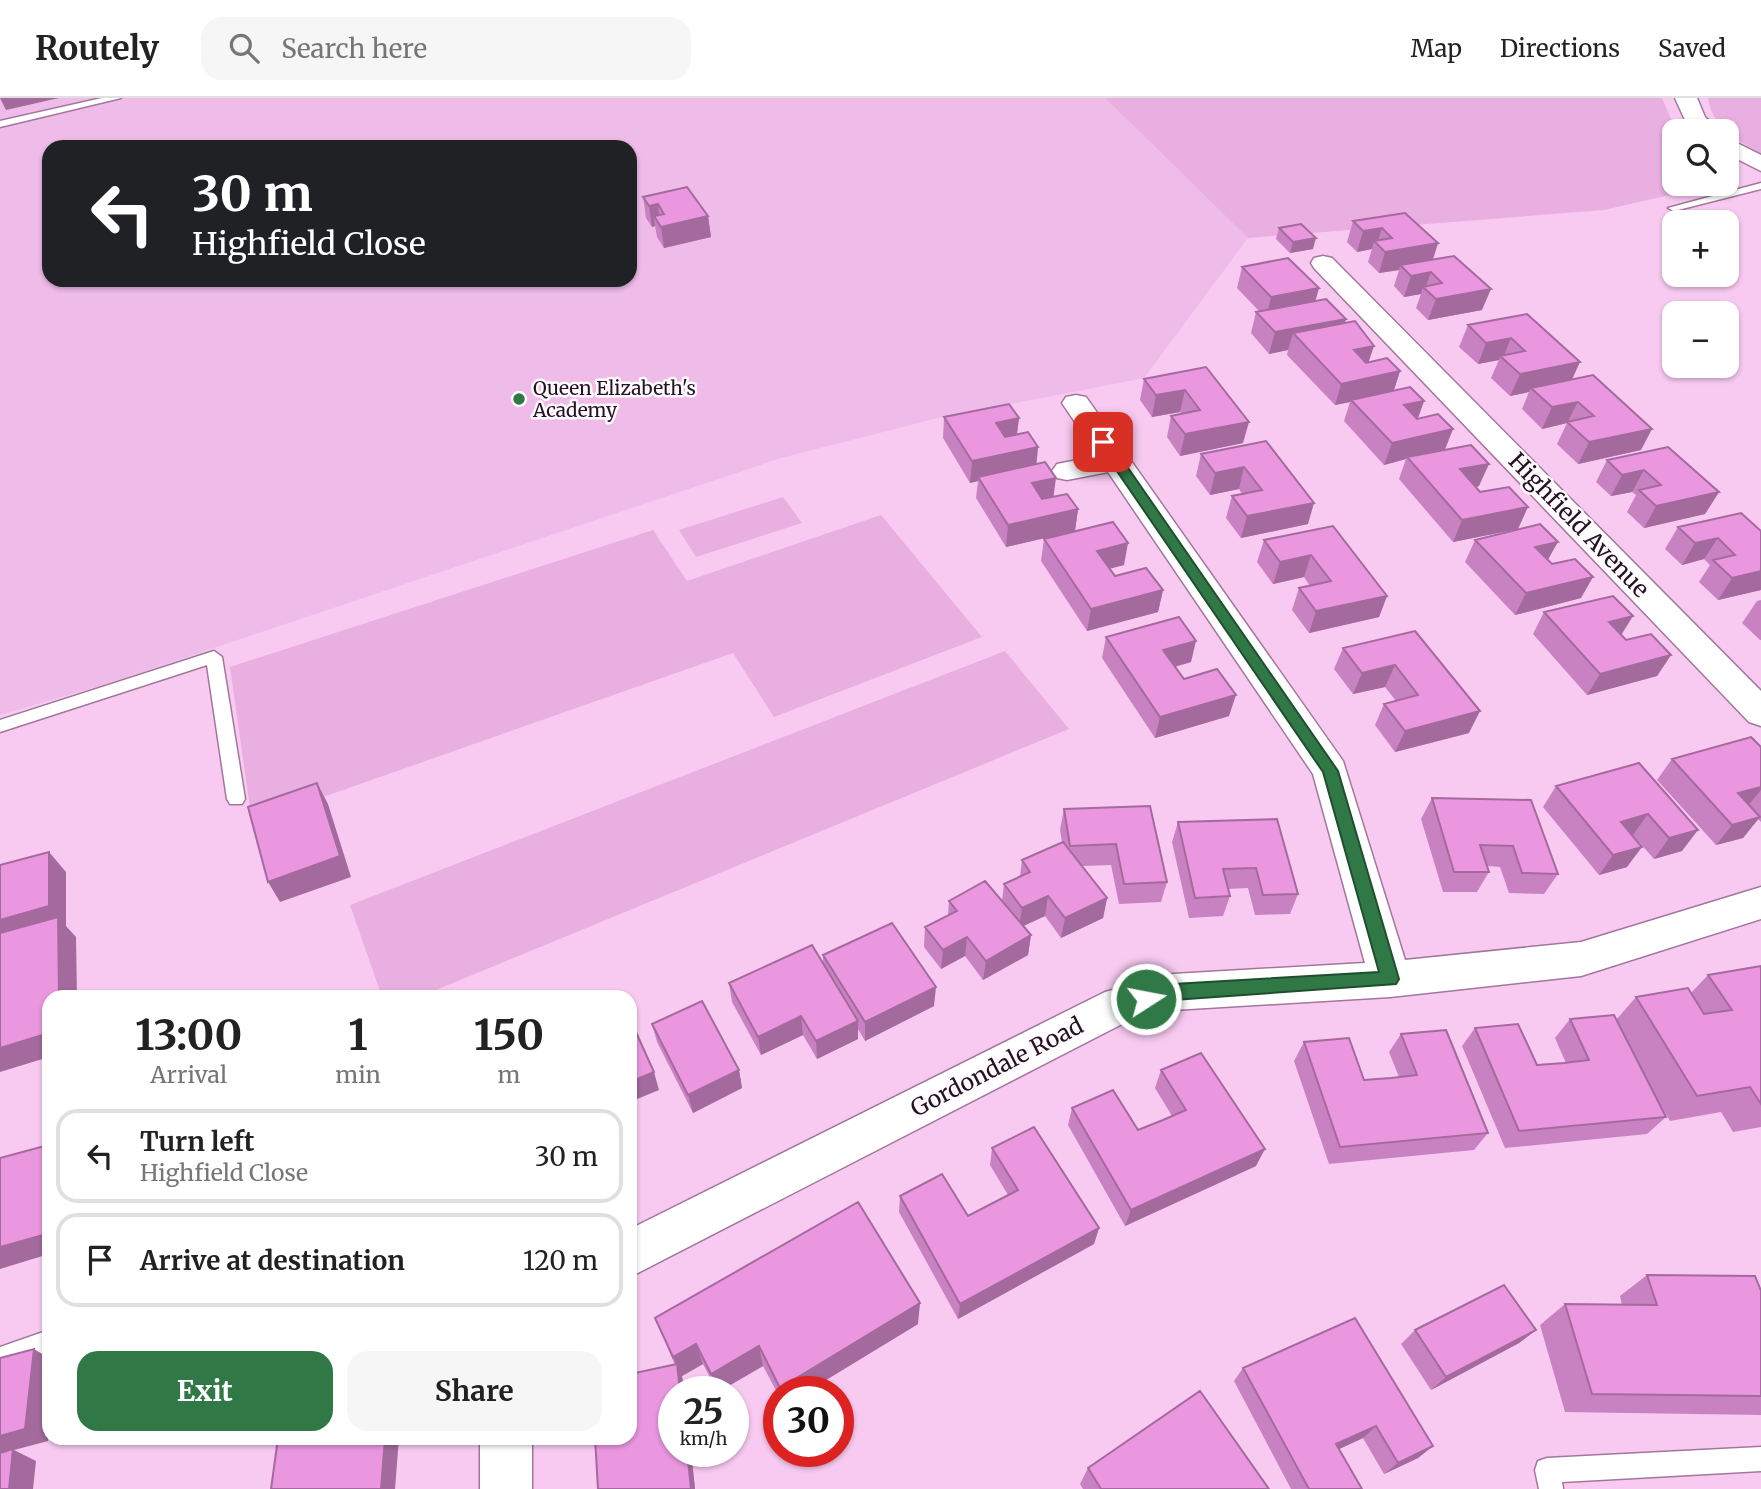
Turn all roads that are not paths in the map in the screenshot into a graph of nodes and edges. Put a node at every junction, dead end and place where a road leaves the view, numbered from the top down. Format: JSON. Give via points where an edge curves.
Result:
{"nodes":[{"id":1,"x":116,"y":98,"type":"edge"},
{"id":2,"x":1686,"y":98,"type":"edge"},
{"id":3,"x":1696,"y":119,"type":"edge"},
{"id":4,"x":0,"y":124,"type":"edge"},
{"id":5,"x":1739,"y":152,"type":"edge"},
{"id":6,"x":1761,"y":164,"type":"edge"},
{"id":7,"x":1761,"y":186,"type":"edge"},
{"id":8,"x":1674,"y":208,"type":"dead end"},
{"id":9,"x":1323,"y":264,"type":"dead end"},
{"id":10,"x":1076,"y":402,"type":"dead end"},
{"id":11,"x":1117,"y":461,"type":"junction"},
{"id":12,"x":1067,"y":471,"type":"dead end"},
{"id":13,"x":1761,"y":713,"type":"edge"},
{"id":14,"x":0,"y":726,"type":"edge"},
{"id":15,"x":236,"y":799,"type":"dead end"},
{"id":16,"x":1761,"y":903,"type":"edge"},
{"id":17,"x":1390,"y":979,"type":"junction"},
{"id":18,"x":637,"y":1250,"type":"edge"},
{"id":19,"x":42,"y":1344,"type":"edge"},
{"id":20,"x":0,"y":1359,"type":"edge"},
{"id":21,"x":506,"y":1445,"type":"edge"},
{"id":22,"x":1761,"y":1459,"type":"edge"},
{"id":23,"x":506,"y":1489,"type":"edge"},
{"id":24,"x":1551,"y":1489,"type":"edge"}],
"edges":[{"from":1,"to":4,"type":"lane"},
{"from":2,"to":3,"type":"street"},
{"from":5,"to":6,"type":"street"},
{"from":7,"to":8,"type":"lane"},
{"from":9,"to":13,"type":"street","name":"Highfield Avenue","via":[[1408,335]]},
{"from":10,"to":11,"type":"street"},
{"from":11,"to":12,"type":"street"},
{"from":11,"to":17,"type":"street","via":[[1330,771]]},
{"from":14,"to":15,"type":"lane","via":[[214,657]]},
{"from":16,"to":17,"type":"street","name":"Gordondale Road","via":[[1581,959]]},
{"from":17,"to":18,"type":"street","name":"Gordondale Road","via":[[1173,992],[1120,1005]]},
{"from":19,"to":20,"type":"lane"},
{"from":21,"to":23,"type":"street"},
{"from":22,"to":24,"type":"lane","via":[[1547,1470]]}]}
